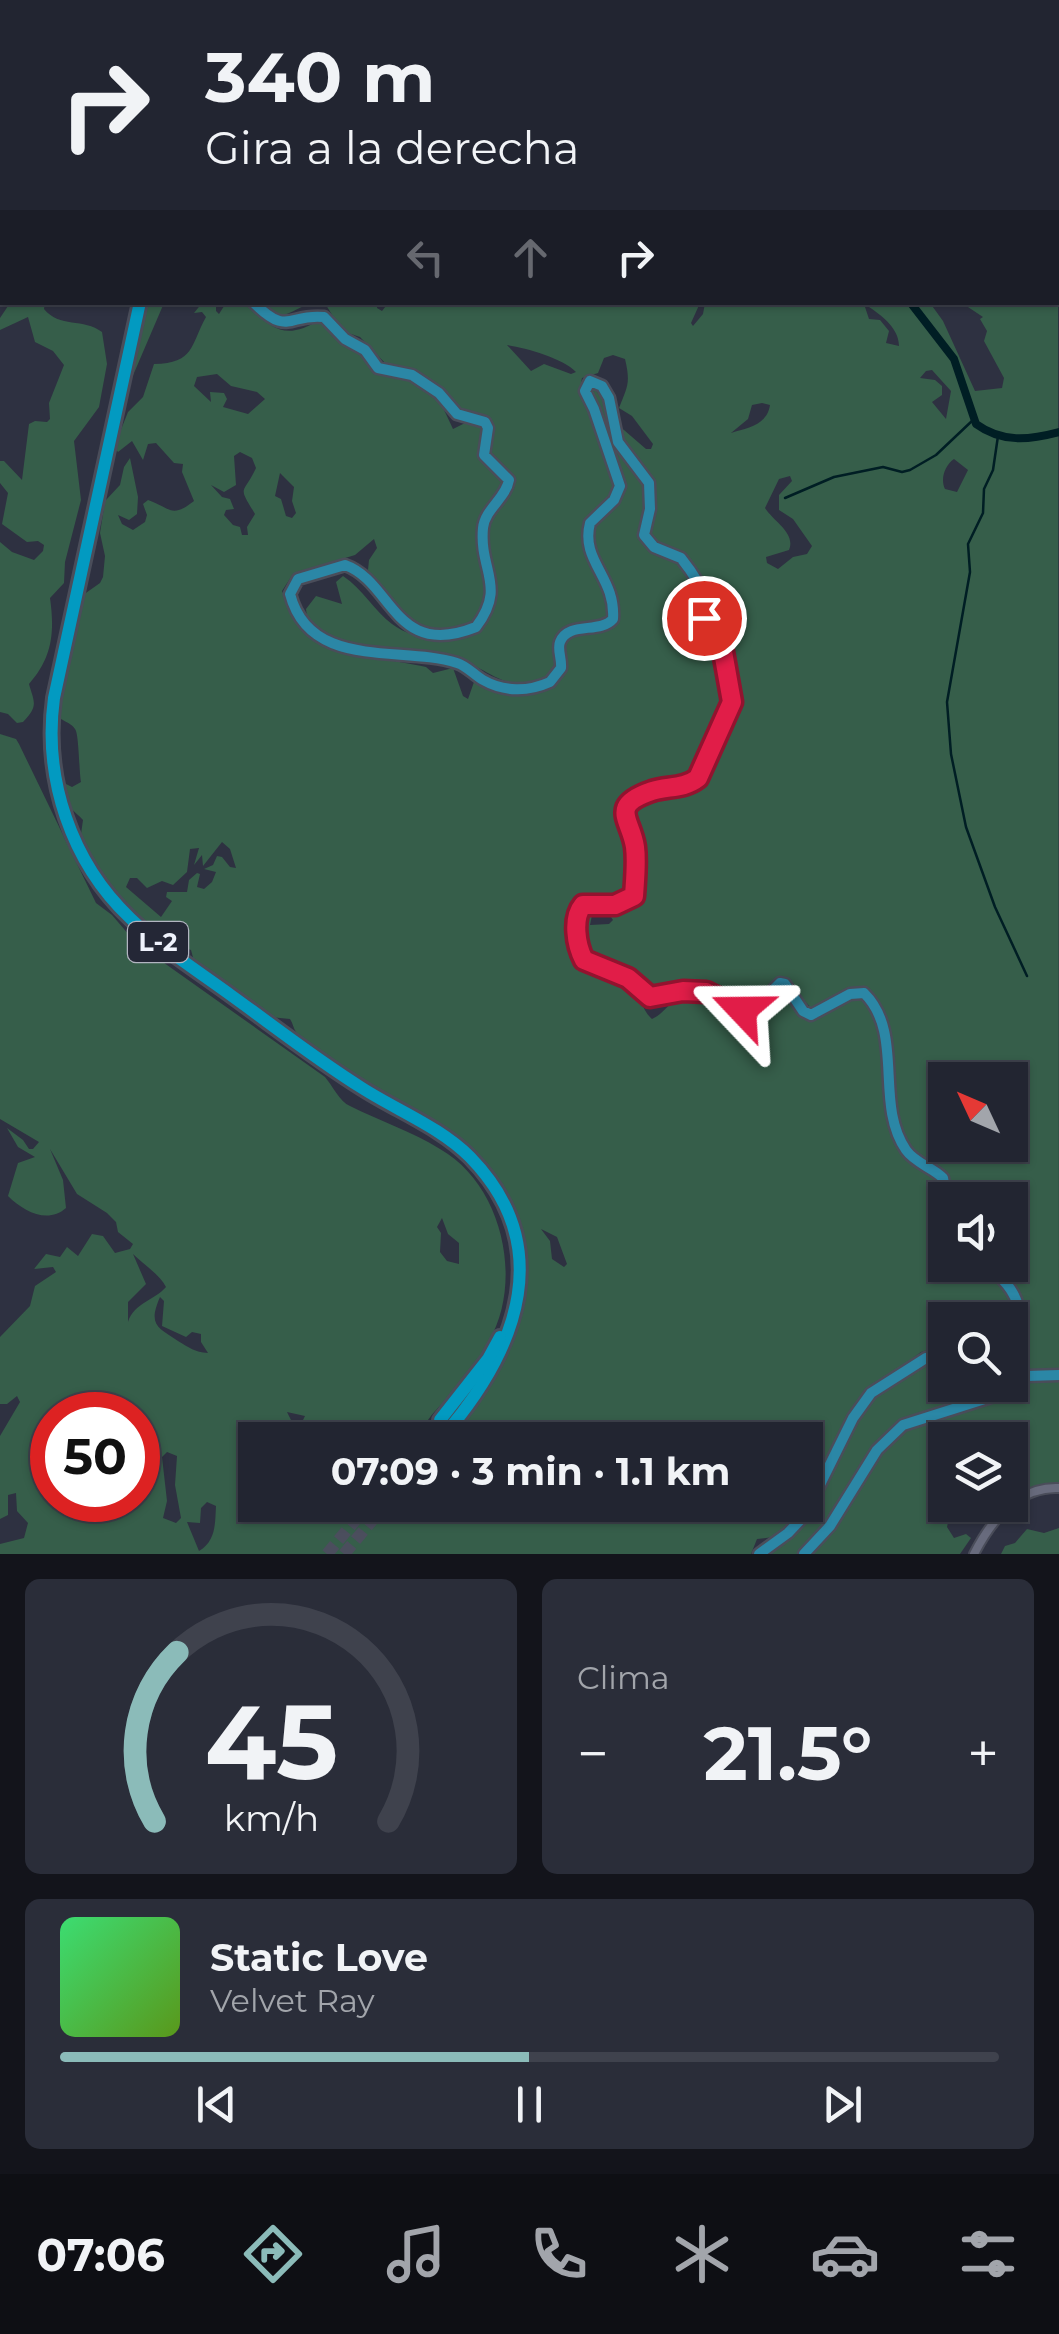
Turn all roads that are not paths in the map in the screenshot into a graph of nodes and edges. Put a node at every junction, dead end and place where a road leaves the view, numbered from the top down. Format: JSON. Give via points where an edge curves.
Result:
{"nodes":[{"id":1,"x":130,"y":305,"type":"edge"},
{"id":2,"x":139,"y":305,"type":"edge"},
{"id":3,"x":256,"y":305,"type":"edge"},
{"id":4,"x":945,"y":1182,"type":"edge"},
{"id":5,"x":928,"y":1358,"type":"edge"},
{"id":6,"x":1059,"y":1375,"type":"edge"},
{"id":7,"x":1059,"y":1488,"type":"edge"},
{"id":8,"x":760,"y":1554,"type":"edge"},
{"id":9,"x":804,"y":1554,"type":"edge"},
{"id":10,"x":974,"y":1554,"type":"edge"}],
"edges":[{"from":1,"to":2,"type":"highway","number":"L-2","via":[[48,696],[46,768],[58,816],[87,875],[133,930],[341,1083],[446,1145],[491,1195],[512,1252],[509,1311],[488,1359],[445,1424],[494,1370],[516,1312],[518,1251],[496,1192],[449,1140],[332,1069],[137,925],[86,861],[58,789],[54,698]]},
{"from":3,"to":4,"type":"main road","via":[[284,323],[324,316],[378,368],[412,376],[457,414],[485,422],[484,455],[509,480],[484,522],[493,588],[476,627],[436,634],[404,622],[346,565],[298,579],[290,594],[294,605],[314,630],[344,648],[461,664],[509,690],[550,682],[562,663],[558,648],[564,636],[613,619],[610,589],[588,544],[590,523],[620,486],[584,388],[593,380],[604,389],[615,435],[649,484],[644,535],[681,558],[700,584],[700,610],[722,646],[732,702],[698,778],[649,792],[626,809],[635,849],[634,896],[615,905],[580,907],[580,954],[650,997],[706,992],[742,1010],[754,1008],[780,983],[808,1015],[855,992],[864,994],[888,1039],[896,1129],[912,1157]]},
{"from":5,"to":8,"type":"main road","via":[[871,1393],[805,1515]]},
{"from":6,"to":9,"type":"main road","via":[[1027,1376],[991,1397],[902,1424]]},
{"from":7,"to":10,"type":"street","via":[[1041,1489],[1003,1510]]}]}
